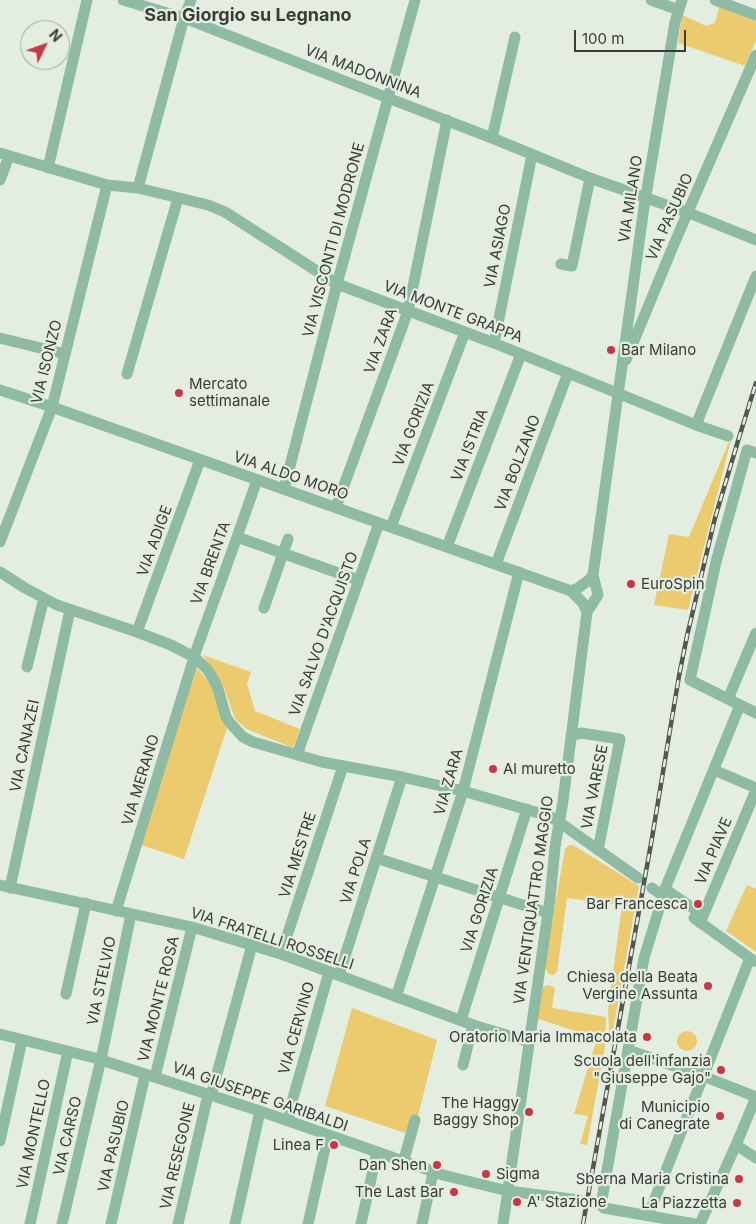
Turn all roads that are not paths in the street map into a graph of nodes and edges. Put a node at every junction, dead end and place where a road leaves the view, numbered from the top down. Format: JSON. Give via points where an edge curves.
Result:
{"nodes":[{"id":1,"x":87,"y":0,"type":"edge"},
{"id":2,"x":123,"y":0,"type":"edge"},
{"id":3,"x":191,"y":0,"type":"edge"},
{"id":4,"x":415,"y":0,"type":"edge"},
{"id":5,"x":651,"y":0,"type":"edge"},
{"id":6,"x":715,"y":0,"type":"edge"},
{"id":7,"x":680,"y":5,"type":"edge"},
{"id":8,"x":756,"y":15,"type":"edge"},
{"id":9,"x":184,"y":18,"type":"junction"},
{"id":10,"x":515,"y":37,"type":"dead end"},
{"id":11,"x":756,"y":56,"type":"edge"},
{"id":12,"x":388,"y":98,"type":"junction"},
{"id":13,"x":447,"y":120,"type":"junction"},
{"id":14,"x":492,"y":138,"type":"junction"},
{"id":15,"x":4,"y":155,"type":"edge"},
{"id":16,"x":532,"y":155,"type":"junction"},
{"id":17,"x":48,"y":168,"type":"junction"},
{"id":18,"x":590,"y":178,"type":"junction"},
{"id":19,"x":0,"y":180,"type":"edge"},
{"id":20,"x":107,"y":185,"type":"junction"},
{"id":21,"x":138,"y":188,"type":"junction"},
{"id":22,"x":178,"y":198,"type":"junction"},
{"id":23,"x":646,"y":198,"type":"junction"},
{"id":24,"x":689,"y":213,"type":"junction"},
{"id":25,"x":756,"y":240,"type":"edge"},
{"id":26,"x":561,"y":264,"type":"dead end"},
{"id":27,"x":756,"y":276,"type":"edge"},
{"id":28,"x":337,"y":284,"type":"junction"},
{"id":29,"x":408,"y":311,"type":"junction"},
{"id":30,"x":465,"y":332,"type":"junction"},
{"id":31,"x":0,"y":338,"type":"edge"},
{"id":32,"x":494,"y":344,"type":"junction"},
{"id":33,"x":65,"y":354,"type":"junction"},
{"id":34,"x":521,"y":354,"type":"junction"},
{"id":35,"x":568,"y":373,"type":"junction"},
{"id":36,"x":126,"y":374,"type":"dead end"},
{"id":37,"x":0,"y":390,"type":"edge"},
{"id":38,"x":618,"y":393,"type":"junction"},
{"id":39,"x":52,"y":407,"type":"junction"},
{"id":40,"x":696,"y":425,"type":"junction"},
{"id":41,"x":728,"y":436,"type":"dead end"},
{"id":42,"x":751,"y":452,"type":"edge"},
{"id":43,"x":200,"y":460,"type":"junction"},
{"id":44,"x":257,"y":480,"type":"junction"},
{"id":45,"x":284,"y":489,"type":"junction"},
{"id":46,"x":336,"y":507,"type":"junction"},
{"id":47,"x":379,"y":523,"type":"junction"},
{"id":48,"x":391,"y":527,"type":"junction"},
{"id":49,"x":237,"y":537,"type":"junction"},
{"id":50,"x":288,"y":539,"type":"dead end"},
{"id":51,"x":0,"y":542,"type":"edge"},
{"id":52,"x":447,"y":547,"type":"junction"},
{"id":53,"x":283,"y":554,"type":"junction"},
{"id":54,"x":496,"y":564,"type":"junction"},
{"id":55,"x":0,"y":572,"type":"edge"},
{"id":56,"x":519,"y":572,"type":"junction"},
{"id":57,"x":358,"y":580,"type":"junction"},
{"id":58,"x":597,"y":589,"type":"dead end"},
{"id":59,"x":584,"y":594,"type":"junction"},
{"id":60,"x":44,"y":598,"type":"junction"},
{"id":61,"x":264,"y":608,"type":"dead end"},
{"id":62,"x":70,"y":610,"type":"junction"},
{"id":63,"x":137,"y":632,"type":"junction"},
{"id":64,"x":756,"y":633,"type":"edge"},
{"id":65,"x":194,"y":657,"type":"junction"},
{"id":66,"x":27,"y":667,"type":"dead end"},
{"id":67,"x":728,"y":699,"type":"junction"},
{"id":68,"x":740,"y":705,"type":"junction"},
{"id":69,"x":756,"y":713,"type":"edge"},
{"id":70,"x":575,"y":733,"type":"junction"},
{"id":71,"x":297,"y":755,"type":"junction"},
{"id":72,"x":344,"y":766,"type":"junction"},
{"id":73,"x":714,"y":770,"type":"junction"},
{"id":74,"x":402,"y":777,"type":"junction"},
{"id":75,"x":756,"y":789,"type":"edge"},
{"id":76,"x":464,"y":791,"type":"junction"},
{"id":77,"x":528,"y":809,"type":"junction"},
{"id":78,"x":559,"y":822,"type":"junction"},
{"id":79,"x":598,"y":850,"type":"junction"},
{"id":80,"x":376,"y":858,"type":"junction"},
{"id":81,"x":436,"y":877,"type":"junction"},
{"id":82,"x":638,"y":878,"type":"dead end"},
{"id":83,"x":5,"y":886,"type":"edge"},
{"id":84,"x":652,"y":888,"type":"dead end"},
{"id":85,"x":662,"y":896,"type":"junction"},
{"id":86,"x":500,"y":897,"type":"junction"},
{"id":87,"x":86,"y":903,"type":"junction"},
{"id":88,"x":116,"y":911,"type":"junction"},
{"id":89,"x":548,"y":913,"type":"junction"},
{"id":90,"x":131,"y":914,"type":"junction"},
{"id":91,"x":701,"y":919,"type":"junction"},
{"id":92,"x":192,"y":927,"type":"junction"},
{"id":93,"x":252,"y":945,"type":"junction"},
{"id":94,"x":281,"y":954,"type":"junction"},
{"id":95,"x":753,"y":960,"type":"edge"},
{"id":96,"x":334,"y":974,"type":"junction"},
{"id":97,"x":66,"y":994,"type":"dead end"},
{"id":98,"x":396,"y":997,"type":"junction"},
{"id":99,"x":461,"y":1020,"type":"junction"},
{"id":100,"x":473,"y":1025,"type":"junction"},
{"id":101,"x":0,"y":1034,"type":"edge"},
{"id":102,"x":22,"y":1040,"type":"junction"},
{"id":103,"x":530,"y":1042,"type":"junction"},
{"id":104,"x":628,"y":1050,"type":"junction"},
{"id":105,"x":68,"y":1051,"type":"junction"},
{"id":106,"x":101,"y":1058,"type":"junction"},
{"id":107,"x":463,"y":1065,"type":"dead end"},
{"id":108,"x":150,"y":1076,"type":"junction"},
{"id":109,"x":703,"y":1076,"type":"junction"},
{"id":110,"x":210,"y":1095,"type":"junction"},
{"id":111,"x":756,"y":1097,"type":"edge"},
{"id":112,"x":260,"y":1111,"type":"junction"},
{"id":113,"x":415,"y":1120,"type":"dead end"},
{"id":114,"x":288,"y":1121,"type":"junction"},
{"id":115,"x":328,"y":1135,"type":"junction"},
{"id":116,"x":0,"y":1141,"type":"edge"},
{"id":117,"x":736,"y":1146,"type":"junction"},
{"id":118,"x":377,"y":1152,"type":"junction"},
{"id":119,"x":756,"y":1158,"type":"edge"},
{"id":120,"x":405,"y":1162,"type":"junction"},
{"id":121,"x":433,"y":1173,"type":"junction"},
{"id":122,"x":508,"y":1191,"type":"junction"},
{"id":123,"x":579,"y":1200,"type":"dead end"},
{"id":124,"x":648,"y":1216,"type":"junction"},
{"id":125,"x":30,"y":1224,"type":"edge"},
{"id":126,"x":62,"y":1224,"type":"edge"},
{"id":127,"x":111,"y":1224,"type":"edge"},
{"id":128,"x":178,"y":1224,"type":"edge"},
{"id":129,"x":235,"y":1224,"type":"edge"},
{"id":130,"x":308,"y":1224,"type":"edge"},
{"id":131,"x":361,"y":1224,"type":"edge"},
{"id":132,"x":422,"y":1224,"type":"edge"},
{"id":133,"x":503,"y":1224,"type":"edge"},
{"id":134,"x":695,"y":1224,"type":"edge"},
{"id":135,"x":700,"y":1224,"type":"edge"}],
"edges":[{"from":1,"to":17,"type":"street"},
{"from":2,"to":9,"type":"street","name":"VIA MADONNINA"},
{"from":3,"to":9,"type":"street"},
{"from":4,"to":12,"type":"street","name":"VIA VISCONTI DI MODRONE"},
{"from":5,"to":7,"type":"street"},
{"from":6,"to":8,"type":"street"},
{"from":7,"to":23,"type":"street","name":"VIA MILANO","via":[[674,22]]},
{"from":9,"to":12,"type":"street","name":"VIA MADONNINA"},
{"from":9,"to":21,"type":"street"},
{"from":10,"to":14,"type":"street"},
{"from":11,"to":24,"type":"street","name":"VIA PASUBIO"},
{"from":12,"to":13,"type":"street","name":"VIA MADONNINA"},
{"from":12,"to":28,"type":"street","name":"VIA VISCONTI DI MODRONE"},
{"from":13,"to":14,"type":"street","name":"VIA MADONNINA"},
{"from":13,"to":29,"type":"street","name":"VIA ZARA"},
{"from":14,"to":16,"type":"street","name":"VIA MADONNINA"},
{"from":15,"to":17,"type":"street","name":"VIA MONTE GRAPPA"},
{"from":15,"to":19,"type":"street"},
{"from":16,"to":18,"type":"street","name":"VIA MADONNINA"},
{"from":16,"to":32,"type":"street","name":"VIA ASIAGO"},
{"from":17,"to":20,"type":"street","name":"VIA MONTE GRAPPA"},
{"from":18,"to":23,"type":"street","name":"VIA MADONNINA"},
{"from":18,"to":26,"type":"street","via":[[572,266]]},
{"from":20,"to":21,"type":"street","name":"VIA MONTE GRAPPA"},
{"from":20,"to":33,"type":"street","name":"VIA ISONZO"},
{"from":21,"to":22,"type":"street","name":"VIA MONTE GRAPPA"},
{"from":22,"to":28,"type":"street","name":"VIA MONTE GRAPPA","via":[[225,212]]},
{"from":22,"to":36,"type":"street"},
{"from":23,"to":24,"type":"street","name":"VIA MADONNINA"},
{"from":23,"to":38,"type":"street","name":"VIA MILANO"},
{"from":24,"to":25,"type":"street","name":"VIA MADONNINA"},
{"from":24,"to":38,"type":"street","name":"VIA PASUBIO","via":[[625,364]]},
{"from":27,"to":40,"type":"street"},
{"from":28,"to":29,"type":"street","name":"VIA MONTE GRAPPA"},
{"from":28,"to":45,"type":"street","name":"VIA VISCONTI DI MODRONE"},
{"from":29,"to":30,"type":"street","name":"VIA MONTE GRAPPA"},
{"from":29,"to":46,"type":"street","name":"VIA ZARA"},
{"from":30,"to":32,"type":"street","name":"VIA MONTE GRAPPA"},
{"from":30,"to":48,"type":"street","name":"VIA GORIZIA"},
{"from":31,"to":33,"type":"street"},
{"from":32,"to":34,"type":"street","name":"VIA MONTE GRAPPA"},
{"from":33,"to":39,"type":"street","name":"VIA ISONZO"},
{"from":34,"to":35,"type":"street","name":"VIA MONTE GRAPPA"},
{"from":34,"to":52,"type":"street","name":"VIA ISTRIA"},
{"from":35,"to":38,"type":"street","name":"VIA MONTE GRAPPA"},
{"from":35,"to":54,"type":"street","name":"VIA BOLZANO"},
{"from":37,"to":39,"type":"street","name":"VIA ALDO MORO"},
{"from":38,"to":40,"type":"street","name":"VIA MONTE GRAPPA"},
{"from":38,"to":59,"type":"street","name":"VIA VENTIQUATTRO MAGGIO"},
{"from":39,"to":43,"type":"street","name":"VIA ALDO MORO"},
{"from":39,"to":51,"type":"street","name":"VIA ISONZO"},
{"from":40,"to":41,"type":"street","name":"VIA MONTE GRAPPA"},
{"from":42,"to":67,"type":"street","via":[[716,562],[690,680]]},
{"from":43,"to":44,"type":"street","name":"VIA ALDO MORO"},
{"from":43,"to":63,"type":"street","name":"VIA ADIGE"},
{"from":44,"to":45,"type":"street","name":"VIA ALDO MORO"},
{"from":44,"to":49,"type":"street","name":"VIA BRENTA"},
{"from":45,"to":46,"type":"street","name":"VIA ALDO MORO"},
{"from":46,"to":47,"type":"street","name":"VIA ALDO MORO"},
{"from":47,"to":48,"type":"street","name":"VIA ALDO MORO"},
{"from":47,"to":57,"type":"street","name":"VIA SALVO D'ACQUISTO"},
{"from":48,"to":52,"type":"street","name":"VIA ALDO MORO"},
{"from":49,"to":53,"type":"street"},
{"from":49,"to":65,"type":"street","name":"VIA BRENTA"},
{"from":50,"to":53,"type":"street"},
{"from":52,"to":54,"type":"street","name":"VIA ALDO MORO"},
{"from":53,"to":57,"type":"street"},
{"from":53,"to":61,"type":"street"},
{"from":54,"to":56,"type":"street","name":"VIA ALDO MORO"},
{"from":55,"to":60,"type":"street"},
{"from":56,"to":59,"type":"street","name":"VIA ALDO MORO"},
{"from":56,"to":76,"type":"street","name":"VIA ZARA"},
{"from":57,"to":71,"type":"street","name":"VIA SALVO D'ACQUISTO"},
{"from":58,"to":59,"type":"street","name":"VIA VENTIQUATTRO MAGGIO","via":[[597,597]]},
{"from":59,"to":70,"type":"street","name":"VIA VENTIQUATTRO MAGGIO"},
{"from":60,"to":62,"type":"street"},
{"from":60,"to":66,"type":"street"},
{"from":62,"to":63,"type":"street"},
{"from":62,"to":83,"type":"street","name":"VIA CANAZEI"},
{"from":63,"to":65,"type":"street"},
{"from":64,"to":67,"type":"street"},
{"from":65,"to":71,"type":"street","via":[[214,680],[226,717],[243,737]]},
{"from":65,"to":88,"type":"street","name":"VIA MERANO"},
{"from":67,"to":68,"type":"street"},
{"from":68,"to":69,"type":"street"},
{"from":68,"to":73,"type":"street"},
{"from":70,"to":78,"type":"street","name":"VIA VENTIQUATTRO MAGGIO"},
{"from":70,"to":79,"type":"street","name":"VIA VARESE","via":[[620,739]]},
{"from":71,"to":72,"type":"street"},
{"from":72,"to":74,"type":"street"},
{"from":72,"to":94,"type":"street","name":"VIA MESTRE"},
{"from":73,"to":75,"type":"street"},
{"from":73,"to":91,"type":"street","via":[[666,889]]},
{"from":74,"to":76,"type":"street"},
{"from":74,"to":80,"type":"street","name":"VIA POLA"},
{"from":75,"to":91,"type":"street","name":"VIA PIAVE"},
{"from":76,"to":77,"type":"street"},
{"from":76,"to":81,"type":"street","name":"VIA ZARA"},
{"from":77,"to":78,"type":"street"},
{"from":77,"to":86,"type":"street","name":"VIA GORIZIA"},
{"from":78,"to":79,"type":"street"},
{"from":78,"to":89,"type":"street","name":"VIA VENTIQUATTRO MAGGIO"},
{"from":79,"to":82,"type":"street"},
{"from":80,"to":81,"type":"street"},
{"from":80,"to":96,"type":"street","name":"VIA POLA"},
{"from":81,"to":86,"type":"street"},
{"from":81,"to":98,"type":"street","name":"VIA ZARA"},
{"from":83,"to":87,"type":"street","name":"VIA FRATELLI ROSSELLI"},
{"from":84,"to":85,"type":"street"},
{"from":85,"to":91,"type":"street"},
{"from":85,"to":104,"type":"street","via":[[644,958]]},
{"from":86,"to":89,"type":"street"},
{"from":86,"to":99,"type":"street","name":"VIA GORIZIA"},
{"from":87,"to":88,"type":"street","name":"VIA FRATELLI ROSSELLI"},
{"from":87,"to":97,"type":"street"},
{"from":88,"to":90,"type":"street","name":"VIA FRATELLI ROSSELLI"},
{"from":89,"to":103,"type":"street","name":"VIA VENTIQUATTRO MAGGIO"},
{"from":90,"to":92,"type":"street","name":"VIA FRATELLI ROSSELLI"},
{"from":90,"to":106,"type":"street","name":"VIA STELVIO"},
{"from":91,"to":95,"type":"street"},
{"from":92,"to":93,"type":"street","name":"VIA FRATELLI ROSSELLI"},
{"from":92,"to":108,"type":"street","name":"VIA MONTE ROSA"},
{"from":93,"to":94,"type":"street","name":"VIA FRATELLI ROSSELLI"},
{"from":93,"to":110,"type":"street","name":"VIA RESEGONE"},
{"from":94,"to":96,"type":"street","name":"VIA FRATELLI ROSSELLI"},
{"from":95,"to":109,"type":"street"},
{"from":96,"to":98,"type":"street","name":"VIA FRATELLI ROSSELLI"},
{"from":96,"to":114,"type":"street","name":"VIA CERVINO"},
{"from":98,"to":99,"type":"street","name":"VIA FRATELLI ROSSELLI"},
{"from":99,"to":100,"type":"street","name":"VIA FRATELLI ROSSELLI"},
{"from":100,"to":103,"type":"street","name":"VIA FRATELLI ROSSELLI"},
{"from":100,"to":107,"type":"street"},
{"from":101,"to":102,"type":"street","name":"VIA GIUSEPPE GARIBALDI"},
{"from":102,"to":105,"type":"street","name":"VIA GIUSEPPE GARIBALDI"},
{"from":102,"to":116,"type":"street"},
{"from":103,"to":122,"type":"street","name":"VIA VENTIQUATTRO MAGGIO"},
{"from":104,"to":109,"type":"street"},
{"from":104,"to":124,"type":"street","via":[[601,1205]]},
{"from":105,"to":106,"type":"street","name":"VIA GIUSEPPE GARIBALDI"},
{"from":105,"to":125,"type":"street","name":"VIA MONTELLO"},
{"from":106,"to":108,"type":"street","name":"VIA GIUSEPPE GARIBALDI"},
{"from":106,"to":126,"type":"street","name":"VIA CARSO"},
{"from":108,"to":110,"type":"street","name":"VIA GIUSEPPE GARIBALDI"},
{"from":108,"to":127,"type":"street","name":"VIA PASUBIO"},
{"from":109,"to":111,"type":"street"},
{"from":109,"to":124,"type":"street"},
{"from":110,"to":112,"type":"street","name":"VIA GIUSEPPE GARIBALDI"},
{"from":110,"to":128,"type":"street","name":"VIA RESEGONE"},
{"from":111,"to":117,"type":"street"},
{"from":112,"to":114,"type":"street","name":"VIA GIUSEPPE GARIBALDI"},
{"from":112,"to":129,"type":"street"},
{"from":113,"to":120,"type":"street"},
{"from":114,"to":115,"type":"street","name":"VIA GIUSEPPE GARIBALDI"},
{"from":115,"to":118,"type":"street","name":"VIA GIUSEPPE GARIBALDI"},
{"from":115,"to":130,"type":"street"},
{"from":117,"to":119,"type":"street"},
{"from":117,"to":135,"type":"street"},
{"from":118,"to":120,"type":"street","name":"VIA GIUSEPPE GARIBALDI"},
{"from":118,"to":131,"type":"street"},
{"from":120,"to":121,"type":"street","name":"VIA GIUSEPPE GARIBALDI"},
{"from":121,"to":122,"type":"street","name":"VIA GIUSEPPE GARIBALDI"},
{"from":121,"to":132,"type":"street"},
{"from":122,"to":123,"type":"street","name":"VIA GIUSEPPE GARIBALDI"},
{"from":122,"to":133,"type":"street","name":"VIA VENTIQUATTRO MAGGIO"},
{"from":124,"to":134,"type":"street"}]}
